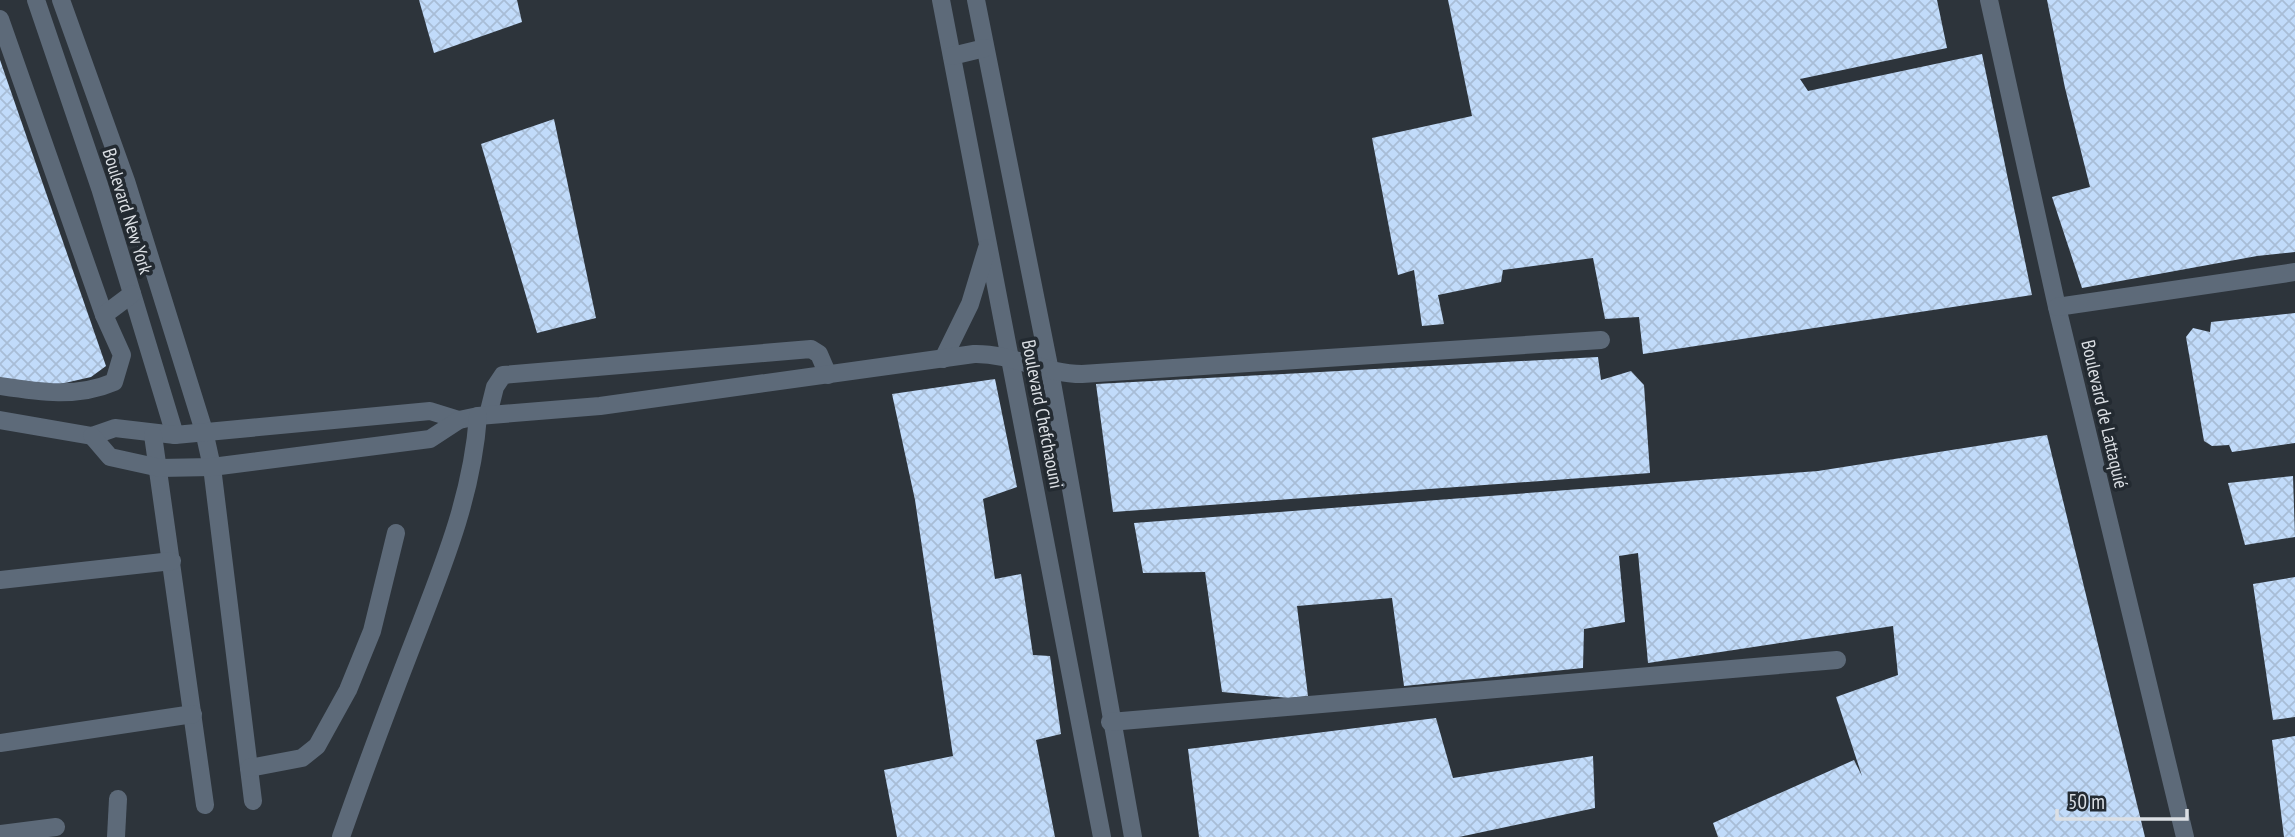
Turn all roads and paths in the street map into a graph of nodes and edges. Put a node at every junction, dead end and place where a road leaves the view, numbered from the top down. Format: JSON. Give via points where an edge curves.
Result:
{"nodes":[{"id":1,"x":36,"y":0,"type":"edge"},
{"id":2,"x":61,"y":0,"type":"edge"},
{"id":3,"x":941,"y":0,"type":"edge"},
{"id":4,"x":976,"y":0,"type":"edge"},
{"id":5,"x":1989,"y":0,"type":"edge"},
{"id":6,"x":0,"y":19,"type":"edge"},
{"id":7,"x":68,"y":21,"type":"junction"},
{"id":8,"x":46,"y":27,"type":"junction"},
{"id":9,"x":985,"y":48,"type":"junction"},
{"id":10,"x":952,"y":56,"type":"junction"},
{"id":11,"x":125,"y":180,"type":"junction"},
{"id":12,"x":100,"y":188,"type":"junction"},
{"id":13,"x":988,"y":245,"type":"junction"},
{"id":14,"x":2295,"y":272,"type":"edge"},
{"id":15,"x":132,"y":294,"type":"junction"},
{"id":16,"x":2057,"y":307,"type":"junction"},
{"id":17,"x":104,"y":316,"type":"junction"},
{"id":18,"x":1601,"y":340,"type":"dead end"},
{"id":19,"x":1012,"y":357,"type":"junction"},
{"id":20,"x":943,"y":359,"type":"junction"},
{"id":21,"x":1050,"y":371,"type":"junction"},
{"id":22,"x":828,"y":374,"type":"junction"},
{"id":23,"x":0,"y":386,"type":"edge"},
{"id":24,"x":483,"y":415,"type":"junction"},
{"id":25,"x":0,"y":420,"type":"edge"},
{"id":26,"x":459,"y":420,"type":"junction"},
{"id":27,"x":204,"y":431,"type":"junction"},
{"id":28,"x":153,"y":435,"type":"junction"},
{"id":29,"x":175,"y":435,"type":"junction"},
{"id":30,"x":92,"y":436,"type":"junction"},
{"id":31,"x":212,"y":467,"type":"junction"},
{"id":32,"x":160,"y":468,"type":"junction"},
{"id":33,"x":396,"y":533,"type":"dead end"},
{"id":34,"x":172,"y":561,"type":"junction"},
{"id":35,"x":0,"y":580,"type":"edge"},
{"id":36,"x":1838,"y":660,"type":"dead end"},
{"id":37,"x":193,"y":714,"type":"junction"},
{"id":38,"x":1110,"y":722,"type":"junction"},
{"id":39,"x":0,"y":743,"type":"edge"},
{"id":40,"x":248,"y":768,"type":"junction"},
{"id":41,"x":118,"y":799,"type":"dead end"},
{"id":42,"x":253,"y":801,"type":"dead end"},
{"id":43,"x":205,"y":805,"type":"dead end"},
{"id":44,"x":56,"y":827,"type":"dead end"},
{"id":45,"x":0,"y":834,"type":"edge"},
{"id":46,"x":116,"y":837,"type":"edge"},
{"id":47,"x":341,"y":837,"type":"edge"},
{"id":48,"x":1102,"y":837,"type":"edge"},
{"id":49,"x":1133,"y":837,"type":"edge"},
{"id":50,"x":2185,"y":837,"type":"edge"}],
"edges":[{"from":1,"to":8,"type":"street","name":"Boulevard New York"},
{"from":2,"to":7,"type":"street","name":"Boulevard New York"},
{"from":3,"to":10,"type":"street","name":"Boulevard Chefchaouni"},
{"from":4,"to":9,"type":"street","name":"Boulevard Chefchaouni"},
{"from":5,"to":16,"type":"street","name":"Boulevard de Lattaquié"},
{"from":6,"to":17,"type":"street"},
{"from":7,"to":8,"type":"street"},
{"from":7,"to":11,"type":"street","name":"Boulevard New York"},
{"from":8,"to":12,"type":"street","name":"Boulevard New York"},
{"from":9,"to":10,"type":"street"},
{"from":9,"to":21,"type":"street","name":"Boulevard Chefchaouni"},
{"from":10,"to":13,"type":"street","name":"Boulevard Chefchaouni"},
{"from":11,"to":12,"type":"street"},
{"from":11,"to":27,"type":"street","name":"Boulevard New York"},
{"from":12,"to":15,"type":"street","name":"Boulevard New York"},
{"from":13,"to":19,"type":"street","name":"Boulevard Chefchaouni"},
{"from":13,"to":20,"type":"street","via":[[970,304]]},
{"from":14,"to":16,"type":"street"},
{"from":15,"to":17,"type":"street"},
{"from":15,"to":29,"type":"street","name":"Boulevard New York"},
{"from":16,"to":50,"type":"street","name":"Boulevard de Lattaquié"},
{"from":17,"to":23,"type":"street","via":[[122,355],[114,382],[96,390],[44,393]]},
{"from":18,"to":21,"type":"street","via":[[1082,374]]},
{"from":19,"to":20,"type":"street","via":[[974,354]]},
{"from":19,"to":21,"type":"street"},
{"from":19,"to":48,"type":"street","name":"Boulevard Chefchaouni"},
{"from":20,"to":22,"type":"street"},
{"from":21,"to":38,"type":"street","name":"Boulevard Chefchaouni"},
{"from":22,"to":24,"type":"street","via":[[600,406]]},
{"from":22,"to":24,"type":"street","via":[[819,354],[811,349],[502,375]]},
{"from":24,"to":26,"type":"street"},
{"from":24,"to":47,"type":"street","via":[[458,526]]},
{"from":25,"to":30,"type":"street"},
{"from":26,"to":27,"type":"street","via":[[430,411]]},
{"from":26,"to":31,"type":"street","via":[[430,439]]},
{"from":27,"to":29,"type":"street"},
{"from":27,"to":31,"type":"street","name":"Boulevard New York"},
{"from":28,"to":29,"type":"street"},
{"from":28,"to":30,"type":"street","via":[[115,428]]},
{"from":28,"to":32,"type":"street"},
{"from":30,"to":32,"type":"street","via":[[110,457]]},
{"from":31,"to":32,"type":"street"},
{"from":31,"to":40,"type":"street","name":"Boulevard New York"},
{"from":32,"to":34,"type":"street"},
{"from":33,"to":40,"type":"street","via":[[372,631],[348,690],[317,746],[302,758]]},
{"from":34,"to":35,"type":"street"},
{"from":34,"to":37,"type":"street"},
{"from":36,"to":38,"type":"street"},
{"from":37,"to":39,"type":"street"},
{"from":37,"to":43,"type":"street"},
{"from":38,"to":49,"type":"street","name":"Boulevard Chefchaouni"},
{"from":40,"to":42,"type":"street","name":"Boulevard New York"},
{"from":41,"to":46,"type":"street"},
{"from":44,"to":45,"type":"street"}]}
